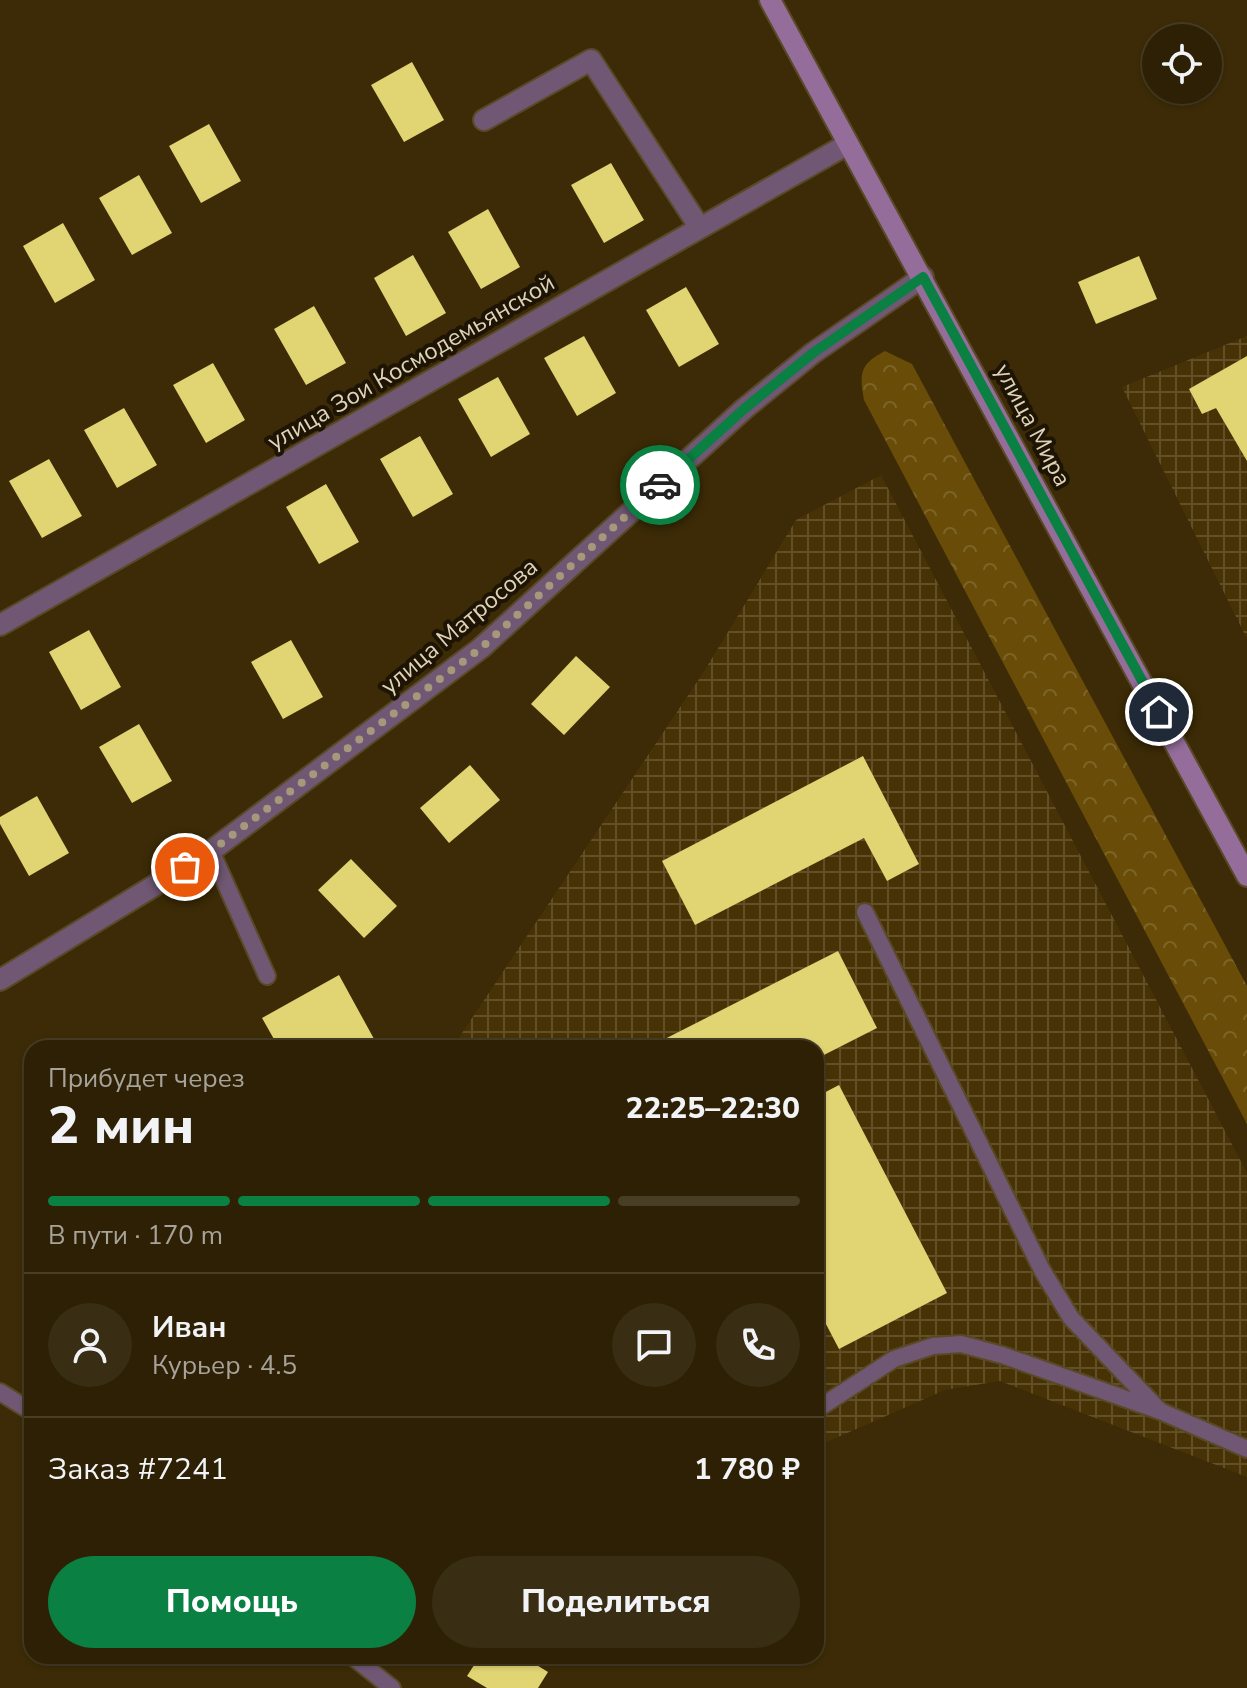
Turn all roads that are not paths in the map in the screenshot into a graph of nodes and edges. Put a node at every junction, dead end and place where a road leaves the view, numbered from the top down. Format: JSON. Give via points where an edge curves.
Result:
{"nodes":[{"id":1,"x":770,"y":0,"type":"edge"},
{"id":2,"x":484,"y":120,"type":"dead end"},
{"id":3,"x":848,"y":144,"type":"junction"},
{"id":4,"x":700,"y":228,"type":"junction"},
{"id":5,"x":923,"y":277,"type":"junction"},
{"id":6,"x":0,"y":625,"type":"edge"},
{"id":7,"x":211,"y":851,"type":"junction"},
{"id":8,"x":1247,"y":876,"type":"edge"},
{"id":9,"x":865,"y":912,"type":"dead end"},
{"id":10,"x":267,"y":976,"type":"dead end"},
{"id":11,"x":0,"y":980,"type":"edge"},
{"id":12,"x":0,"y":1392,"type":"edge"},
{"id":13,"x":824,"y":1405,"type":"edge"},
{"id":14,"x":24,"y":1407,"type":"edge"},
{"id":15,"x":1160,"y":1411,"type":"junction"},
{"id":16,"x":1247,"y":1449,"type":"edge"},
{"id":17,"x":362,"y":1664,"type":"edge"},
{"id":18,"x":392,"y":1688,"type":"edge"}],
"edges":[{"from":1,"to":3,"type":"main road","name":"улица Мира"},
{"from":2,"to":4,"type":"street","via":[[591,60]]},
{"from":3,"to":4,"type":"street","name":"улица Зои Космодемьянской"},
{"from":3,"to":5,"type":"main road","name":"улица Мира"},
{"from":4,"to":6,"type":"street","name":"улица Зои Космодемьянской"},
{"from":5,"to":7,"type":"street","name":"улица Матросова","via":[[813,353],[744,409],[481,648]]},
{"from":5,"to":8,"type":"main road","name":"улица Мира"},
{"from":7,"to":10,"type":"lane"},
{"from":7,"to":11,"type":"street","name":"улица Матросова"},
{"from":9,"to":15,"type":"lane","via":[[1042,1270],[1071,1318]]},
{"from":12,"to":14,"type":"lane"},
{"from":13,"to":15,"type":"lane","via":[[894,1359],[933,1346],[961,1344]]},
{"from":15,"to":16,"type":"lane"},
{"from":17,"to":18,"type":"lane"}]}
